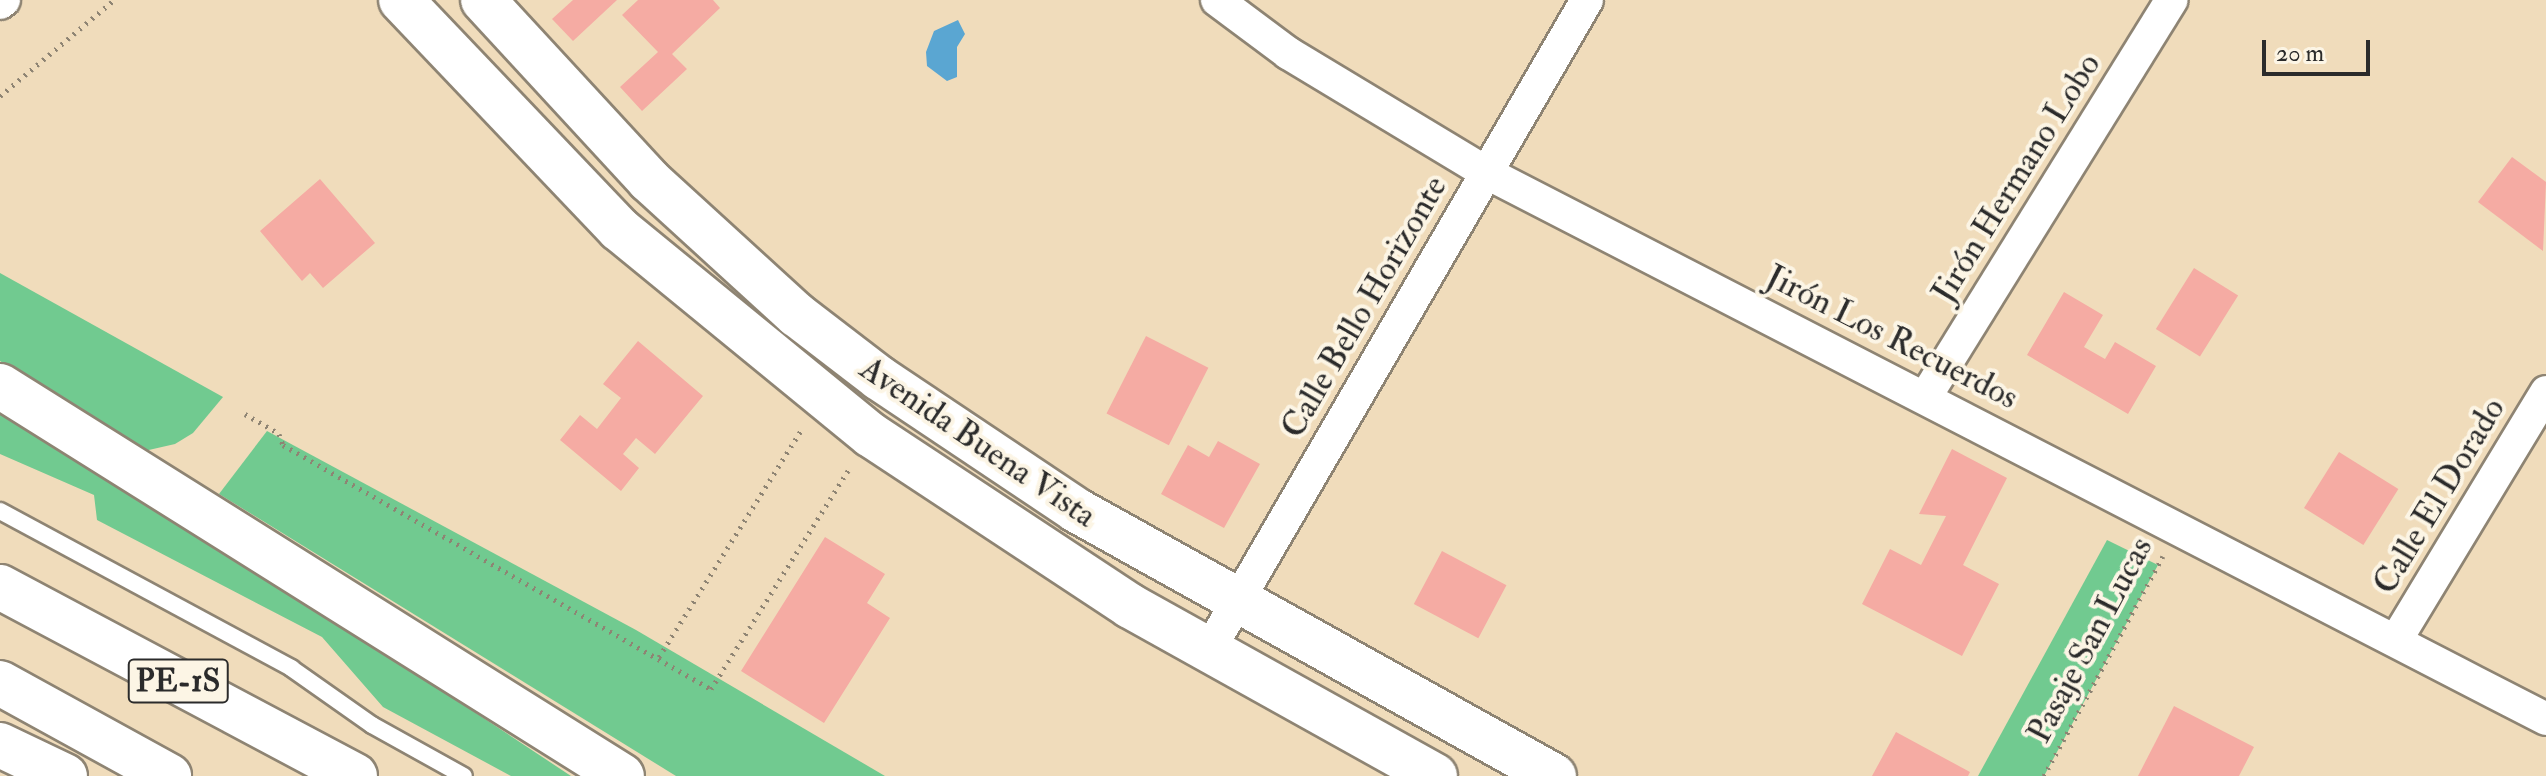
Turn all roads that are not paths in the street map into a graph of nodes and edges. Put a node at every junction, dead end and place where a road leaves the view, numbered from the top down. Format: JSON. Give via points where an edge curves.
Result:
{"nodes":[{"id":1,"x":401,"y":0,"type":"edge"},
{"id":2,"x":483,"y":0,"type":"edge"},
{"id":3,"x":1217,"y":0,"type":"edge"},
{"id":4,"x":1587,"y":0,"type":"edge"},
{"id":5,"x":2172,"y":0,"type":"edge"},
{"id":6,"x":1485,"y":172,"type":"junction"},
{"id":7,"x":0,"y":386,"type":"edge"},
{"id":8,"x":2546,"y":392,"type":"edge"},
{"id":9,"x":1926,"y":396,"type":"junction"},
{"id":10,"x":0,"y":511,"type":"edge"},
{"id":11,"x":0,"y":587,"type":"edge"},
{"id":12,"x":1237,"y":603,"type":"junction"},
{"id":13,"x":2396,"y":640,"type":"junction"},
{"id":14,"x":1208,"y":652,"type":"junction"},
{"id":15,"x":0,"y":683,"type":"edge"},
{"id":16,"x":2546,"y":719,"type":"edge"},
{"id":17,"x":0,"y":745,"type":"edge"},
{"id":18,"x":65,"y":776,"type":"edge"},
{"id":19,"x":169,"y":776,"type":"edge"},
{"id":20,"x":355,"y":776,"type":"edge"},
{"id":21,"x":464,"y":776,"type":"edge"},
{"id":22,"x":622,"y":776,"type":"edge"},
{"id":23,"x":1435,"y":776,"type":"edge"},
{"id":24,"x":1554,"y":776,"type":"edge"}],
"edges":[{"from":1,"to":14,"type":"main road","name":"Avenida Buena Vista","via":[[619,229],[822,398],[1049,557]]},
{"from":2,"to":12,"type":"main road","name":"Avenida Buena Vista","via":[[649,180],[797,315],[879,378],[1076,510]]},
{"from":3,"to":6,"type":"street","name":"Jirón Los Recuerdos","via":[[1288,53]]},
{"from":4,"to":6,"type":"street","name":"Calle Bello Horizonte"},
{"from":5,"to":9,"type":"street","name":"Jirón Hermano Lobo"},
{"from":6,"to":9,"type":"street","name":"Jirón Los Recuerdos"},
{"from":6,"to":12,"type":"street","name":"Calle Bello Horizonte"},
{"from":7,"to":22,"type":"main road"},
{"from":8,"to":13,"type":"street","name":"Calle El Dorado"},
{"from":9,"to":13,"type":"street","name":"Jirón Los Recuerdos"},
{"from":10,"to":21,"type":"lane","via":[[291,668],[372,725]]},
{"from":11,"to":20,"type":"main road","number":"PE-1S"},
{"from":12,"to":14,"type":"street","name":"Calle Bello Horizonte"},
{"from":12,"to":24,"type":"main road","name":"Avenida Buena Vista"},
{"from":13,"to":16,"type":"street","name":"Jirón Los Recuerdos"},
{"from":14,"to":23,"type":"main road","name":"Avenida Buena Vista"},
{"from":15,"to":19,"type":"main road","number":"PE-1S"},
{"from":17,"to":18,"type":"main road"}]}
